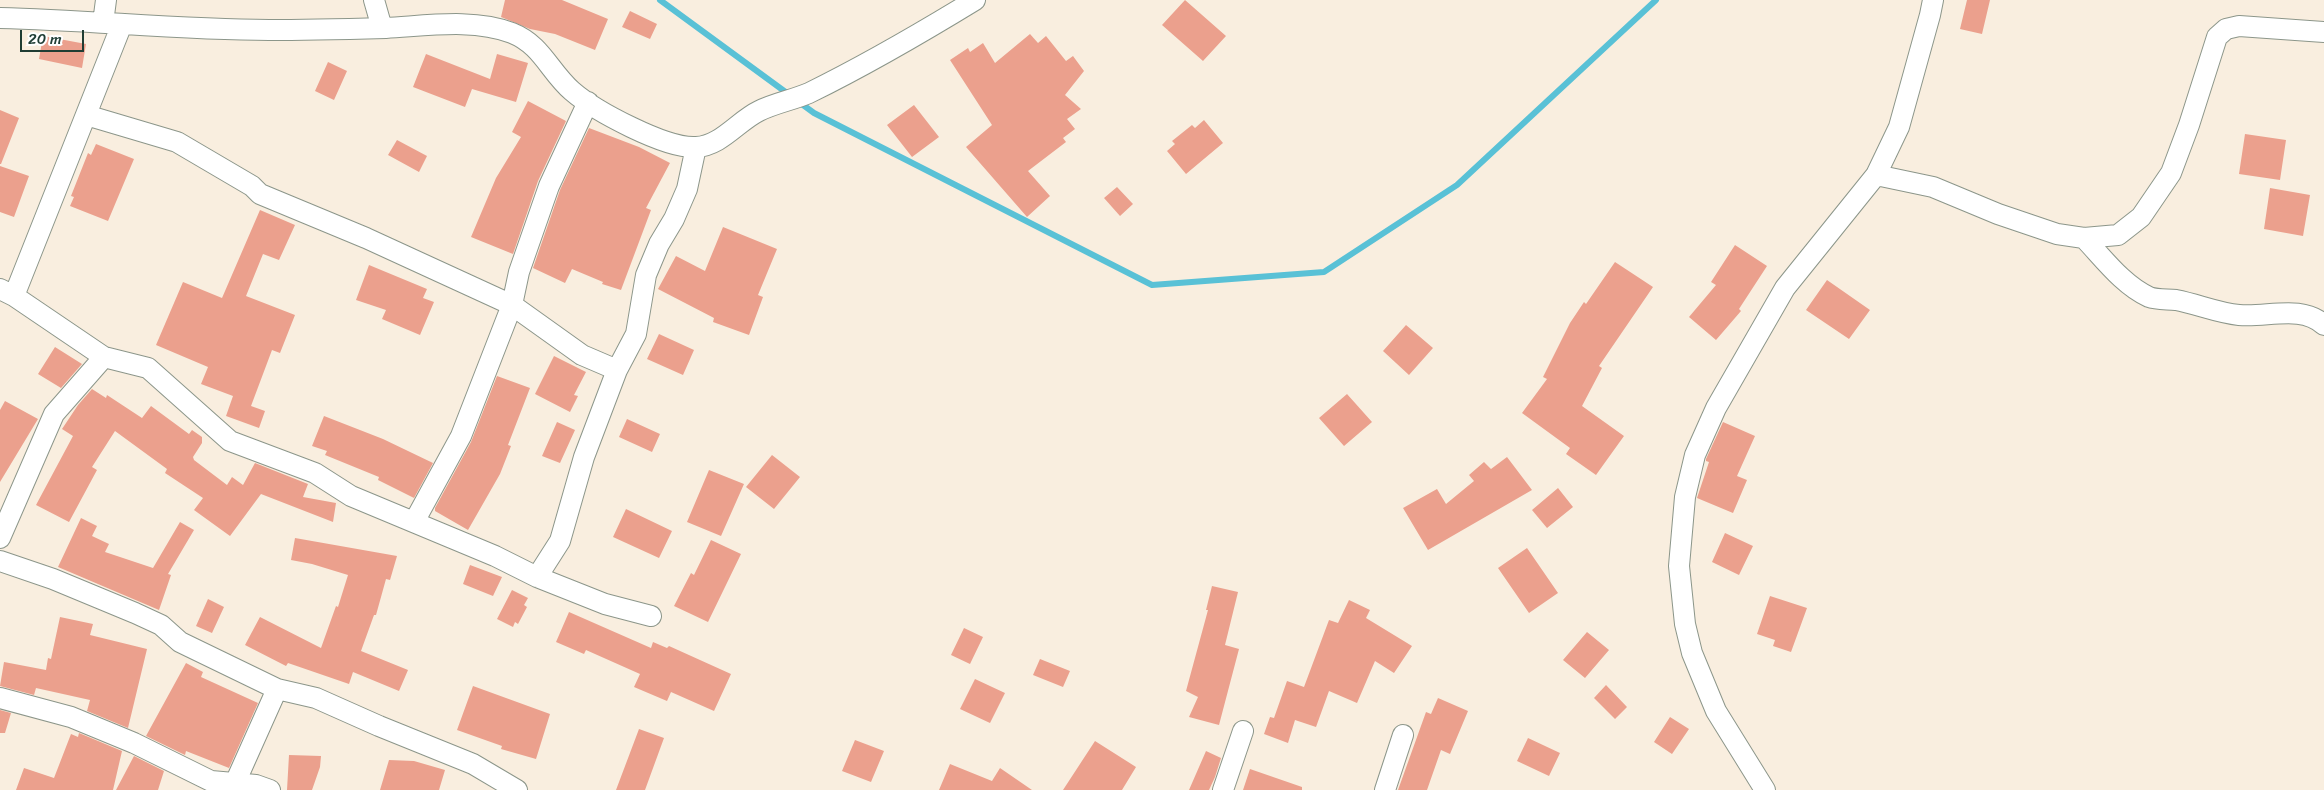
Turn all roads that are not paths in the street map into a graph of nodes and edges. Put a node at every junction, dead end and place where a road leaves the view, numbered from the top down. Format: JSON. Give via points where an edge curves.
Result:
{"nodes":[{"id":1,"x":106,"y":0,"type":"edge"},
{"id":2,"x":374,"y":0,"type":"edge"},
{"id":3,"x":975,"y":0,"type":"edge"},
{"id":4,"x":1932,"y":0,"type":"edge"},
{"id":5,"x":0,"y":18,"type":"edge"},
{"id":6,"x":113,"y":23,"type":"junction"},
{"id":7,"x":382,"y":28,"type":"junction"},
{"id":8,"x":2324,"y":32,"type":"edge"},
{"id":9,"x":588,"y":102,"type":"junction"},
{"id":10,"x":86,"y":115,"type":"junction"},
{"id":11,"x":696,"y":147,"type":"junction"},
{"id":12,"x":1876,"y":175,"type":"junction"},
{"id":13,"x":2084,"y":238,"type":"junction"},
{"id":14,"x":7,"y":292,"type":"edge"},
{"id":15,"x":512,"y":305,"type":"junction"},
{"id":16,"x":2324,"y":325,"type":"edge"},
{"id":17,"x":104,"y":358,"type":"junction"},
{"id":18,"x":617,"y":370,"type":"junction"},
{"id":19,"x":414,"y":522,"type":"junction"},
{"id":20,"x":0,"y":538,"type":"edge"},
{"id":21,"x":0,"y":562,"type":"edge"},
{"id":22,"x":537,"y":577,"type":"junction"},
{"id":23,"x":651,"y":616,"type":"dead end"},
{"id":24,"x":277,"y":689,"type":"junction"},
{"id":25,"x":0,"y":698,"type":"edge"},
{"id":26,"x":1243,"y":731,"type":"dead end"},
{"id":27,"x":1403,"y":735,"type":"dead end"},
{"id":28,"x":235,"y":783,"type":"junction"},
{"id":29,"x":270,"y":790,"type":"edge"},
{"id":30,"x":517,"y":790,"type":"edge"},
{"id":31,"x":1223,"y":790,"type":"edge"},
{"id":32,"x":1385,"y":790,"type":"edge"},
{"id":33,"x":1765,"y":790,"type":"edge"}],
"edges":[{"from":1,"to":6,"type":"street"},
{"from":2,"to":7,"type":"street"},
{"from":3,"to":11,"type":"street","via":[[856,68],[806,94],[757,112],[725,135]]},
{"from":4,"to":12,"type":"street","via":[[1899,127]]},
{"from":5,"to":6,"type":"street"},
{"from":6,"to":7,"type":"street","via":[[268,30]]},
{"from":6,"to":10,"type":"street"},
{"from":7,"to":9,"type":"street","via":[[464,26],[509,32],[538,50],[572,91]]},
{"from":8,"to":13,"type":"street","via":[[2239,26],[2216,36],[2190,125],[2171,173],[2141,217],[2118,235]]},
{"from":9,"to":11,"type":"street","via":[[657,138]]},
{"from":9,"to":15,"type":"street","via":[[549,186],[519,272]]},
{"from":10,"to":14,"type":"street"},
{"from":10,"to":15,"type":"street","via":[[177,142],[252,186],[260,194]]},
{"from":11,"to":18,"type":"street","via":[[687,189],[646,275],[636,334]]},
{"from":12,"to":13,"type":"street","via":[[1933,187],[2006,217],[2057,234]]},
{"from":12,"to":33,"type":"street","via":[[1785,288],[1716,408],[1695,455],[1685,497],[1679,566],[1685,624],[1692,653],[1716,711]]},
{"from":13,"to":16,"type":"street","via":[[2136,290],[2152,298],[2239,315],[2302,313]]},
{"from":14,"to":17,"type":"street"},
{"from":15,"to":18,"type":"street","via":[[582,355]]},
{"from":15,"to":19,"type":"street","via":[[461,436]]},
{"from":17,"to":19,"type":"street","via":[[148,368],[230,441],[315,473],[351,496]]},
{"from":17,"to":20,"type":"street","via":[[54,414]]},
{"from":18,"to":22,"type":"street","via":[[584,457],[560,540]]},
{"from":19,"to":22,"type":"street"},
{"from":21,"to":24,"type":"street","via":[[53,579],[160,625],[180,642]]},
{"from":22,"to":23,"type":"street","via":[[605,604]]},
{"from":24,"to":28,"type":"street"},
{"from":24,"to":30,"type":"street","via":[[316,698],[473,764]]},
{"from":25,"to":28,"type":"street","via":[[72,717],[212,781]]},
{"from":26,"to":31,"type":"street"},
{"from":27,"to":32,"type":"street"},
{"from":28,"to":29,"type":"street","via":[[256,784]]}]}
